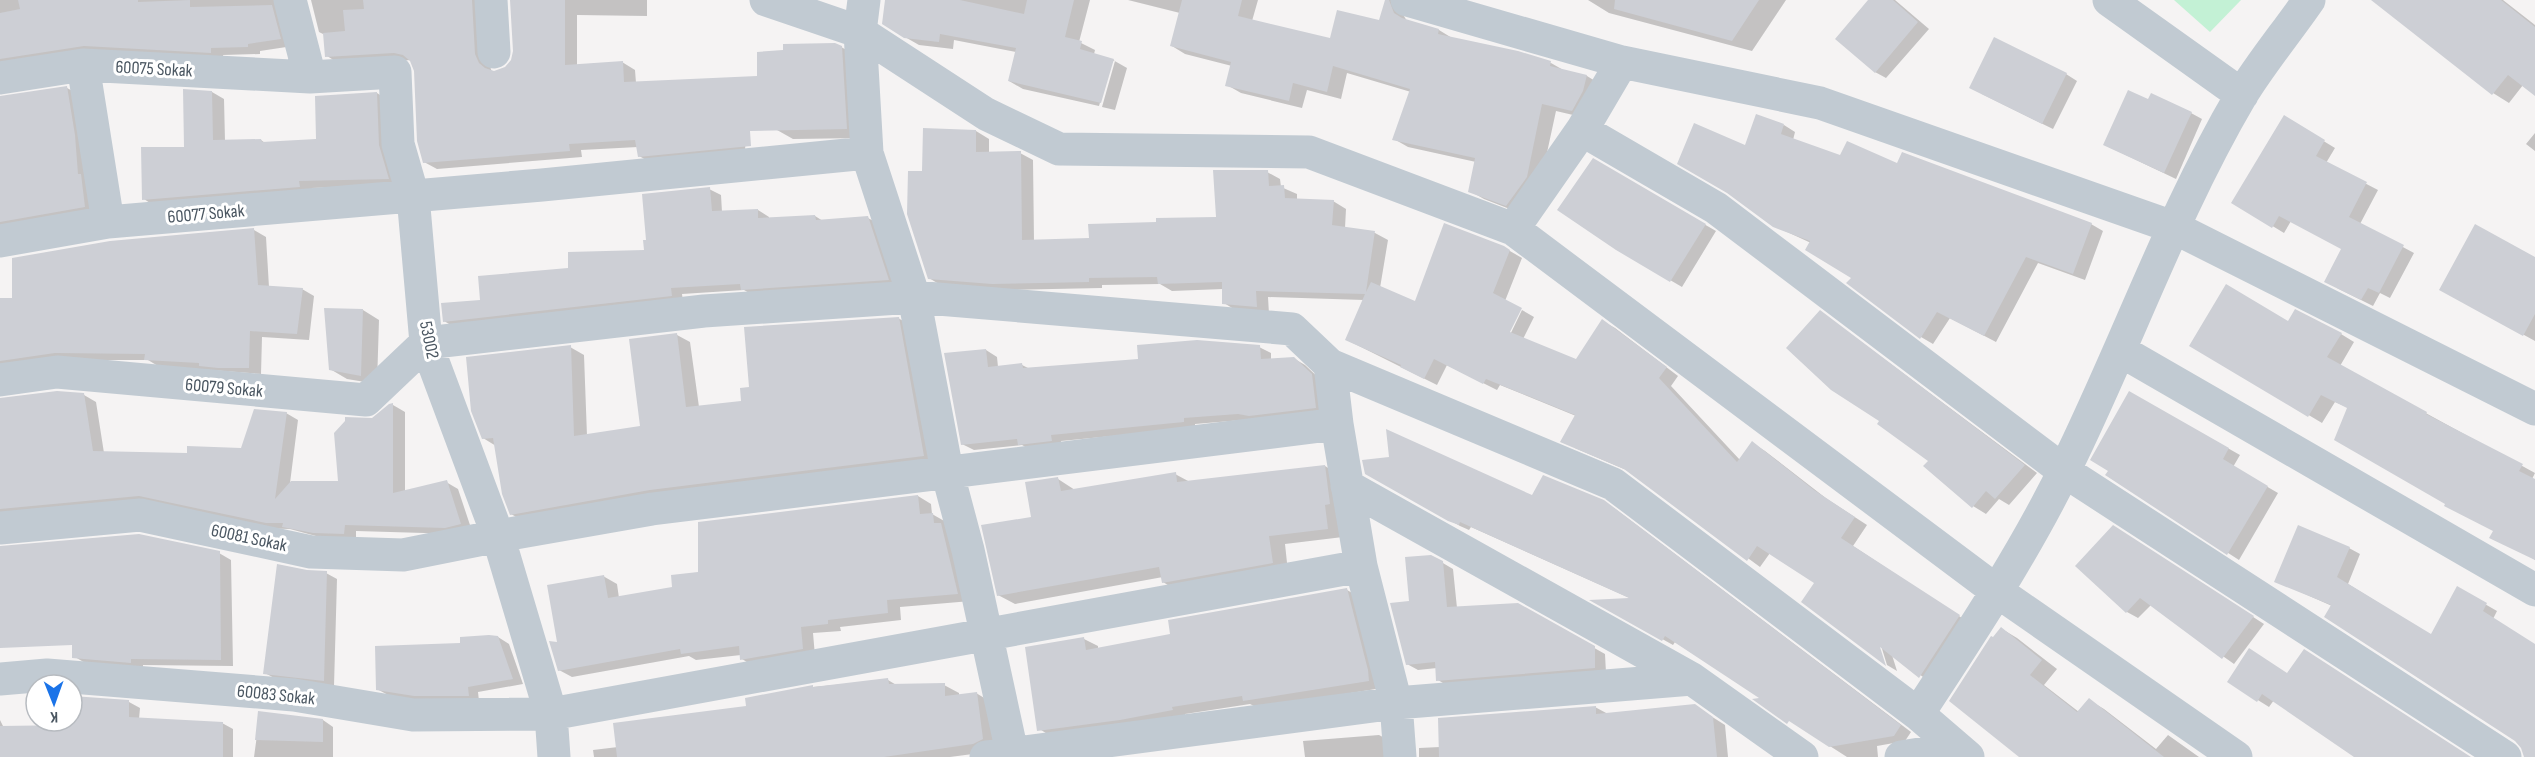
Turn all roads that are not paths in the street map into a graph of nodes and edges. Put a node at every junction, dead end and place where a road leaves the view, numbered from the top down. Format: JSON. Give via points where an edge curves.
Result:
{"nodes":[{"id":1,"x":290,"y":0,"type":"edge"},
{"id":2,"x":491,"y":0,"type":"edge"},
{"id":3,"x":766,"y":0,"type":"edge"},
{"id":4,"x":864,"y":0,"type":"edge"},
{"id":5,"x":1407,"y":0,"type":"edge"},
{"id":6,"x":2109,"y":0,"type":"edge"},
{"id":7,"x":2309,"y":0,"type":"edge"},
{"id":8,"x":1477,"y":8,"type":"edge"},
{"id":9,"x":860,"y":32,"type":"junction"},
{"id":10,"x":494,"y":52,"type":"dead end"},
{"id":11,"x":1622,"y":62,"type":"junction"},
{"id":12,"x":83,"y":65,"type":"junction"},
{"id":13,"x":310,"y":77,"type":"junction"},
{"id":14,"x":0,"y":78,"type":"edge"},
{"id":15,"x":2242,"y":95,"type":"junction"},
{"id":16,"x":1582,"y":130,"type":"junction"},
{"id":17,"x":867,"y":153,"type":"junction"},
{"id":18,"x":413,"y":196,"type":"junction"},
{"id":19,"x":108,"y":222,"type":"junction"},
{"id":20,"x":2174,"y":227,"type":"junction"},
{"id":21,"x":1513,"y":229,"type":"junction"},
{"id":22,"x":0,"y":241,"type":"edge"},
{"id":23,"x":914,"y":297,"type":"junction"},
{"id":24,"x":426,"y":343,"type":"junction"},
{"id":25,"x":2121,"y":351,"type":"junction"},
{"id":26,"x":1330,"y":365,"type":"junction"},
{"id":27,"x":0,"y":380,"type":"edge"},
{"id":28,"x":2535,"y":409,"type":"edge"},
{"id":29,"x":1337,"y":424,"type":"junction"},
{"id":30,"x":947,"y":471,"type":"junction"},
{"id":31,"x":2064,"y":471,"type":"junction"},
{"id":32,"x":1347,"y":486,"type":"junction"},
{"id":33,"x":0,"y":528,"type":"edge"},
{"id":34,"x":498,"y":536,"type":"junction"},
{"id":35,"x":1361,"y":566,"type":"junction"},
{"id":36,"x":2535,"y":590,"type":"edge"},
{"id":37,"x":1998,"y":592,"type":"junction"},
{"id":38,"x":985,"y":635,"type":"junction"},
{"id":39,"x":0,"y":679,"type":"edge"},
{"id":40,"x":1692,"y":679,"type":"junction"},
{"id":41,"x":1396,"y":703,"type":"junction"},
{"id":42,"x":551,"y":714,"type":"junction"},
{"id":43,"x":1918,"y":714,"type":"junction"},
{"id":44,"x":1962,"y":752,"type":"edge"},
{"id":45,"x":1004,"y":755,"type":"edge"},
{"id":46,"x":554,"y":757,"type":"edge"},
{"id":47,"x":1400,"y":757,"type":"edge"},
{"id":48,"x":1802,"y":757,"type":"edge"},
{"id":49,"x":1901,"y":757,"type":"edge"},
{"id":50,"x":2236,"y":757,"type":"edge"},
{"id":51,"x":2505,"y":757,"type":"edge"}],
"edges":[{"from":1,"to":13,"type":"street"},
{"from":2,"to":10,"type":"street"},
{"from":3,"to":9,"type":"street"},
{"from":4,"to":9,"type":"street"},
{"from":5,"to":8,"type":"street"},
{"from":6,"to":15,"type":"street"},
{"from":7,"to":15,"type":"street"},
{"from":8,"to":11,"type":"street"},
{"from":9,"to":17,"type":"street"},
{"from":9,"to":21,"type":"street","via":[[986,114],[1059,149],[1309,152]]},
{"from":11,"to":16,"type":"street"},
{"from":11,"to":20,"type":"street","via":[[1820,103]]},
{"from":12,"to":13,"type":"street","name":"60075 Sokak"},
{"from":12,"to":14,"type":"street","name":"60075 Sokak"},
{"from":12,"to":19,"type":"street"},
{"from":13,"to":18,"type":"street","name":"53002","via":[[395,72],[398,144]]},
{"from":15,"to":20,"type":"street"},
{"from":16,"to":21,"type":"street"},
{"from":16,"to":31,"type":"street","via":[[1716,208]]},
{"from":17,"to":18,"type":"street","name":"60077 Sokak"},
{"from":17,"to":23,"type":"street"},
{"from":18,"to":19,"type":"street","name":"60077 Sokak"},
{"from":18,"to":24,"type":"street","name":"53002"},
{"from":19,"to":22,"type":"street","name":"60077 Sokak"},
{"from":20,"to":25,"type":"street"},
{"from":20,"to":28,"type":"street"},
{"from":21,"to":37,"type":"street"},
{"from":23,"to":24,"type":"street","via":[[704,311]]},
{"from":23,"to":26,"type":"street","via":[[1292,329]]},
{"from":23,"to":30,"type":"street"},
{"from":24,"to":27,"type":"street","name":"60079 Sokak","via":[[366,400],[57,372]]},
{"from":24,"to":34,"type":"street","name":"53002"},
{"from":25,"to":31,"type":"street"},
{"from":25,"to":36,"type":"street"},
{"from":26,"to":29,"type":"street"},
{"from":26,"to":43,"type":"street","via":[[1613,483]]},
{"from":29,"to":30,"type":"street","name":"60081 Sokak"},
{"from":29,"to":32,"type":"street"},
{"from":30,"to":34,"type":"street","name":"60081 Sokak","via":[[652,509]]},
{"from":30,"to":38,"type":"street"},
{"from":31,"to":37,"type":"street"},
{"from":31,"to":51,"type":"street"},
{"from":32,"to":35,"type":"street"},
{"from":32,"to":40,"type":"street"},
{"from":33,"to":34,"type":"street","name":"60081 Sokak","via":[[140,514],[311,552],[403,555]]},
{"from":34,"to":42,"type":"street","name":"53002"},
{"from":35,"to":38,"type":"street","name":"60083 Sokak"},
{"from":35,"to":41,"type":"street"},
{"from":37,"to":43,"type":"street"},
{"from":37,"to":50,"type":"street"},
{"from":38,"to":42,"type":"street","name":"60083 Sokak"},
{"from":38,"to":45,"type":"street"},
{"from":39,"to":42,"type":"street","name":"60083 Sokak","via":[[47,675],[283,694],[413,715]]},
{"from":40,"to":41,"type":"street"},
{"from":40,"to":48,"type":"street"},
{"from":41,"to":45,"type":"street"},
{"from":41,"to":47,"type":"street"},
{"from":42,"to":46,"type":"street","name":"53002"},
{"from":43,"to":44,"type":"street"},
{"from":44,"to":49,"type":"street"}]}
